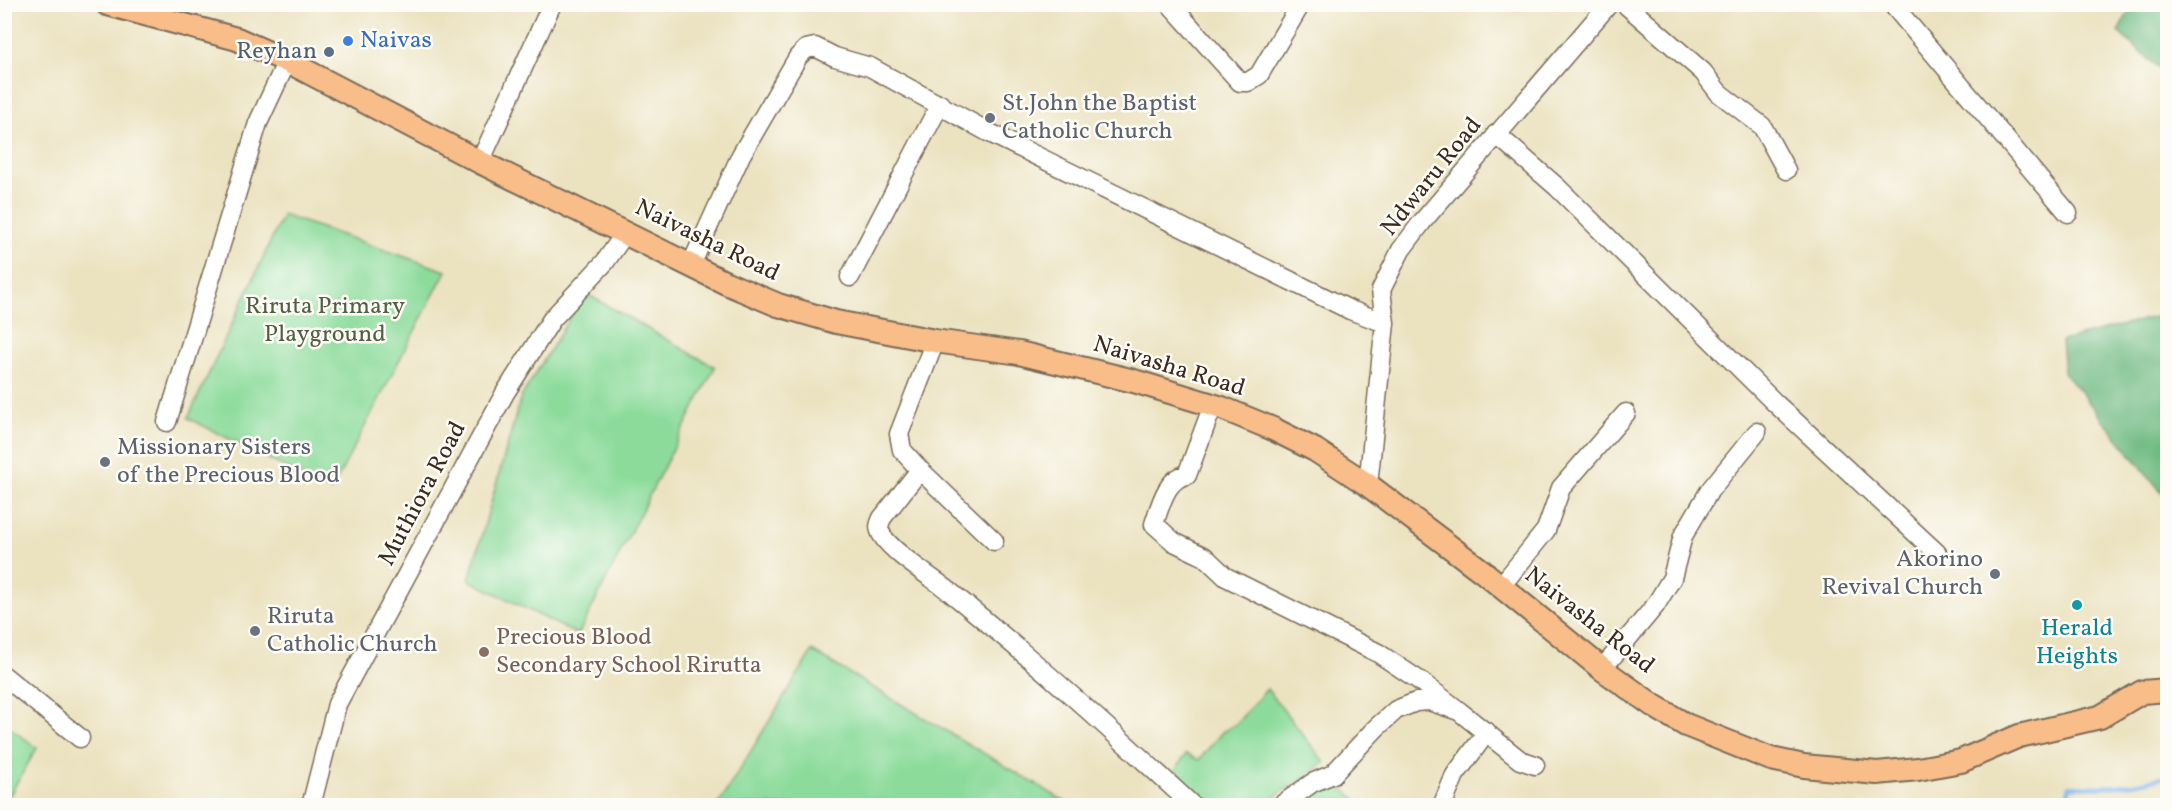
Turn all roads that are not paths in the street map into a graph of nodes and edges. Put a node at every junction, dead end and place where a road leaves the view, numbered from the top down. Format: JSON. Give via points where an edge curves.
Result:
{"nodes":[{"id":1,"x":107,"y":4,"type":"edge"},
{"id":2,"x":552,"y":4,"type":"edge"},
{"id":3,"x":1170,"y":4,"type":"edge"},
{"id":4,"x":1301,"y":4,"type":"edge"},
{"id":5,"x":1609,"y":4,"type":"edge"},
{"id":6,"x":1625,"y":4,"type":"edge"},
{"id":7,"x":1892,"y":4,"type":"edge"},
{"id":8,"x":287,"y":61,"type":"junction"},
{"id":9,"x":940,"y":104,"type":"junction"},
{"id":10,"x":1496,"y":134,"type":"junction"},
{"id":11,"x":480,"y":162,"type":"junction"},
{"id":12,"x":1786,"y":170,"type":"dead end"},
{"id":13,"x":2068,"y":213,"type":"dead end"},
{"id":14,"x":626,"y":232,"type":"junction"},
{"id":15,"x":691,"y":266,"type":"junction"},
{"id":16,"x":850,"y":277,"type":"dead end"},
{"id":17,"x":1385,"y":323,"type":"junction"},
{"id":18,"x":936,"y":341,"type":"junction"},
{"id":19,"x":1213,"y":405,"type":"junction"},
{"id":20,"x":1626,"y":413,"type":"dead end"},
{"id":21,"x":167,"y":422,"type":"dead end"},
{"id":22,"x":1757,"y":432,"type":"dead end"},
{"id":23,"x":920,"y":470,"type":"junction"},
{"id":24,"x":1368,"y":485,"type":"junction"},
{"id":25,"x":994,"y":541,"type":"dead end"},
{"id":26,"x":1937,"y":553,"type":"dead end"},
{"id":27,"x":1501,"y":586,"type":"junction"},
{"id":28,"x":1602,"y":669,"type":"junction"},
{"id":29,"x":4,"y":676,"type":"edge"},
{"id":30,"x":2168,"y":690,"type":"edge"},
{"id":31,"x":1459,"y":711,"type":"junction"},
{"id":32,"x":1487,"y":732,"type":"junction"},
{"id":33,"x":80,"y":738,"type":"dead end"},
{"id":34,"x":1534,"y":765,"type":"dead end"},
{"id":35,"x":311,"y":806,"type":"edge"},
{"id":36,"x":1193,"y":806,"type":"edge"},
{"id":37,"x":1280,"y":806,"type":"edge"},
{"id":38,"x":1442,"y":806,"type":"edge"}],
"edges":[{"from":1,"to":8,"type":"main road","name":"Naivasha Road","via":[[237,39]]},
{"from":2,"to":11,"type":"street"},
{"from":3,"to":4,"type":"street","via":[[1240,82],[1248,82],[1259,75]]},
{"from":5,"to":10,"type":"street","name":"Ndwaru Road"},
{"from":6,"to":12,"type":"street","via":[[1703,72],[1719,93],[1762,126]]},
{"from":7,"to":13,"type":"street"},
{"from":8,"to":11,"type":"main road","name":"Naivasha Road"},
{"from":8,"to":21,"type":"street","via":[[258,123]]},
{"from":9,"to":15,"type":"street","via":[[870,67],[815,47],[806,49],[741,155]]},
{"from":9,"to":16,"type":"street"},
{"from":9,"to":17,"type":"street","via":[[990,133],[1198,236]]},
{"from":10,"to":17,"type":"street","name":"Ndwaru Road","via":[[1401,250],[1381,290]]},
{"from":10,"to":26,"type":"street","via":[[1557,187],[1774,402]]},
{"from":11,"to":14,"type":"main road","name":"Naivasha Road"},
{"from":14,"to":15,"type":"main road","name":"Naivasha Road"},
{"from":14,"to":35,"type":"street","name":"Muthiora Road","via":[[605,262],[552,319],[505,393],[337,704]]},
{"from":15,"to":18,"type":"main road","name":"Naivasha Road","via":[[778,305],[836,322]]},
{"from":17,"to":24,"type":"street","name":"Ndwaru Road"},
{"from":18,"to":19,"type":"main road","name":"Naivasha Road","via":[[1019,353]]},
{"from":18,"to":23,"type":"street","via":[[899,434],[902,450]]},
{"from":19,"to":24,"type":"main road","name":"Naivasha Road","via":[[1315,450]]},
{"from":19,"to":31,"type":"street","via":[[1187,475],[1170,483],[1154,525],[1157,529],[1205,557],[1226,577],[1378,653]]},
{"from":20,"to":27,"type":"street","via":[[1561,488],[1546,530]]},
{"from":22,"to":28,"type":"street","via":[[1710,490],[1683,536],[1672,578],[1655,606]]},
{"from":23,"to":25,"type":"street"},
{"from":23,"to":36,"type":"street","via":[[882,518],[879,527],[885,539],[1043,668]]},
{"from":24,"to":27,"type":"main road","name":"Naivasha Road"},
{"from":27,"to":28,"type":"main road","name":"Naivasha Road"},
{"from":28,"to":30,"type":"main road","name":"Naivasha Road","via":[[1686,725],[1772,759],[1877,773],[1961,761],[2019,736],[2100,717],[2142,692]]},
{"from":29,"to":33,"type":"street"},
{"from":31,"to":32,"type":"street"},
{"from":31,"to":37,"type":"street","via":[[1429,701],[1396,710],[1333,774],[1312,783]]},
{"from":32,"to":34,"type":"street","via":[[1520,760]]},
{"from":32,"to":38,"type":"street","via":[[1455,775]]}]}
